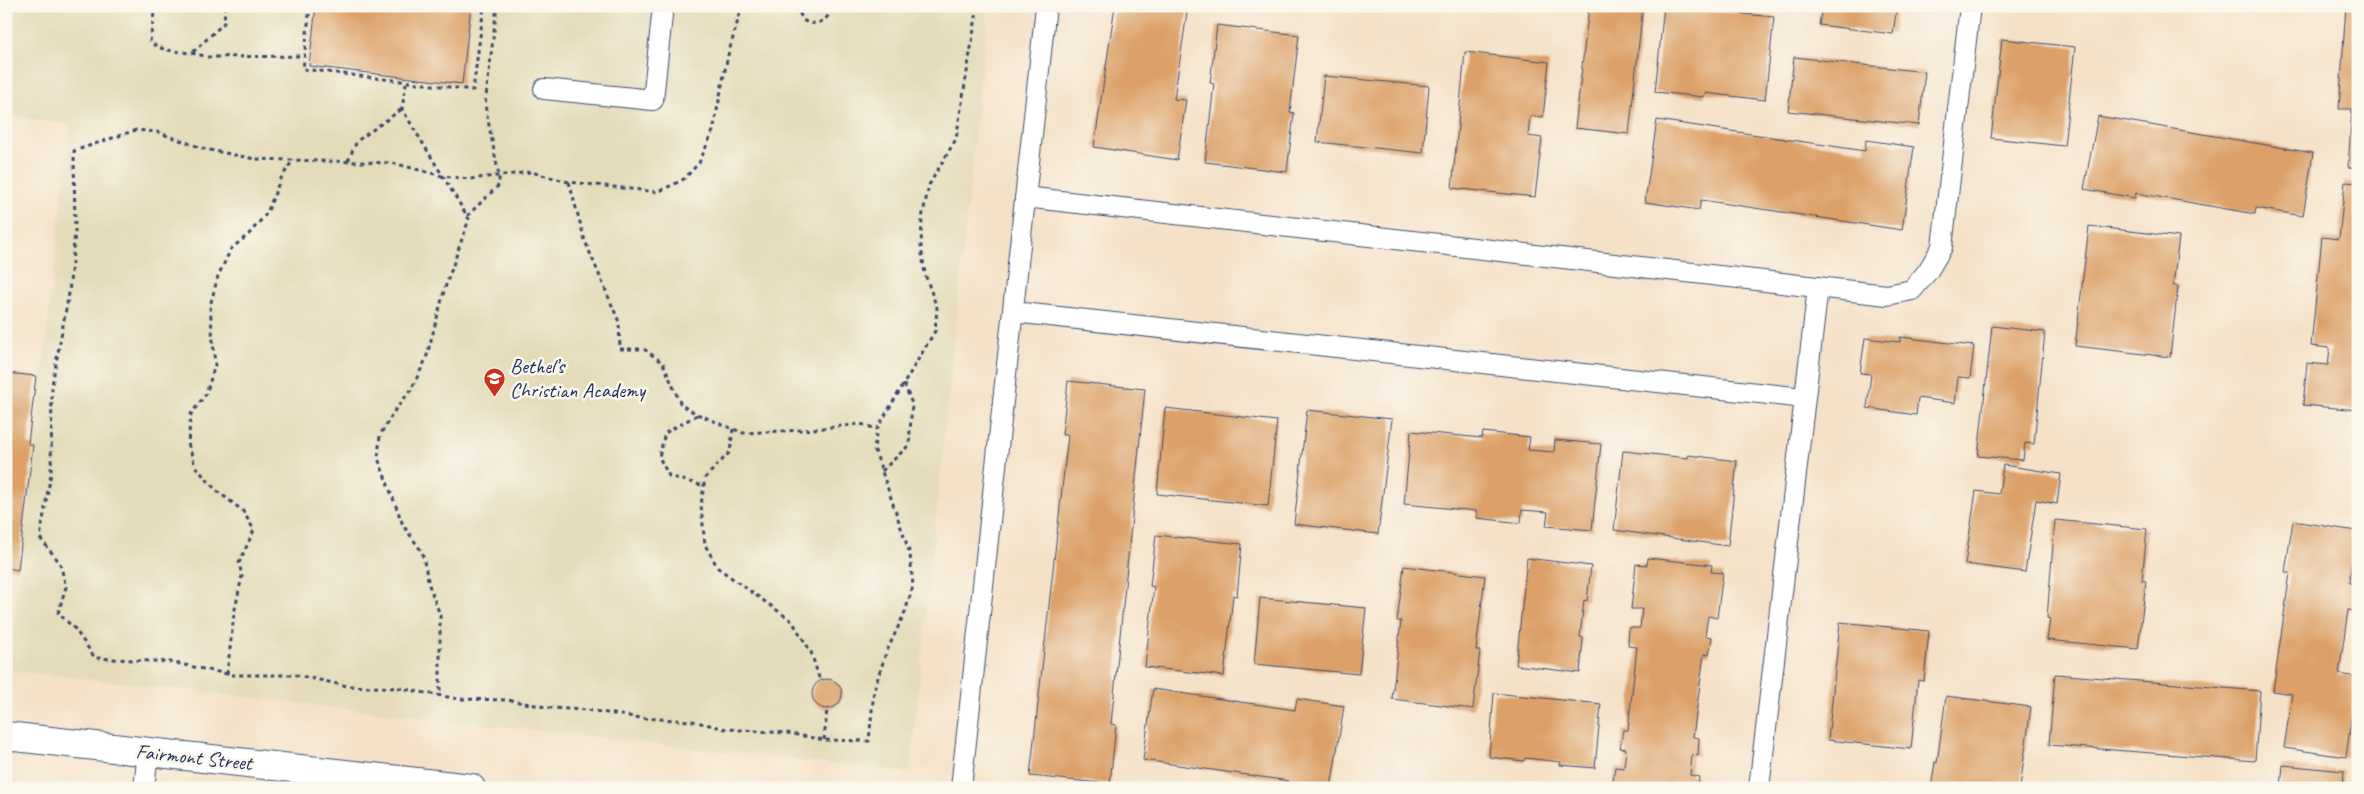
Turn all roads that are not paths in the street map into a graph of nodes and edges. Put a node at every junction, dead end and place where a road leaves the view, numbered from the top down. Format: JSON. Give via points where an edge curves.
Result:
{"nodes":[{"id":1,"x":663,"y":6,"type":"edge"},
{"id":2,"x":1046,"y":6,"type":"edge"},
{"id":3,"x":1970,"y":6,"type":"edge"},
{"id":4,"x":544,"y":89,"type":"dead end"},
{"id":5,"x":1025,"y":197,"type":"junction"},
{"id":6,"x":1818,"y":287,"type":"junction"},
{"id":7,"x":1013,"y":312,"type":"junction"},
{"id":8,"x":1804,"y":398,"type":"junction"},
{"id":9,"x":6,"y":736,"type":"edge"},
{"id":10,"x":148,"y":752,"type":"junction"},
{"id":11,"x":144,"y":788,"type":"edge"},
{"id":12,"x":471,"y":788,"type":"edge"},
{"id":13,"x":961,"y":788,"type":"edge"},
{"id":14,"x":1759,"y":788,"type":"edge"}],
"edges":[{"from":1,"to":4,"type":"lane","via":[[653,100]]},
{"from":2,"to":5,"type":"lane"},
{"from":3,"to":6,"type":"lane","via":[[1942,247],[1912,290],[1887,295]]},
{"from":5,"to":6,"type":"lane"},
{"from":5,"to":7,"type":"lane"},
{"from":6,"to":8,"type":"lane"},
{"from":7,"to":8,"type":"lane"},
{"from":7,"to":13,"type":"lane"},
{"from":8,"to":14,"type":"lane"},
{"from":9,"to":10,"type":"street","name":"Fairmont Street"},
{"from":10,"to":11,"type":"lane"},
{"from":10,"to":12,"type":"street","name":"Fairmont Street"}]}
